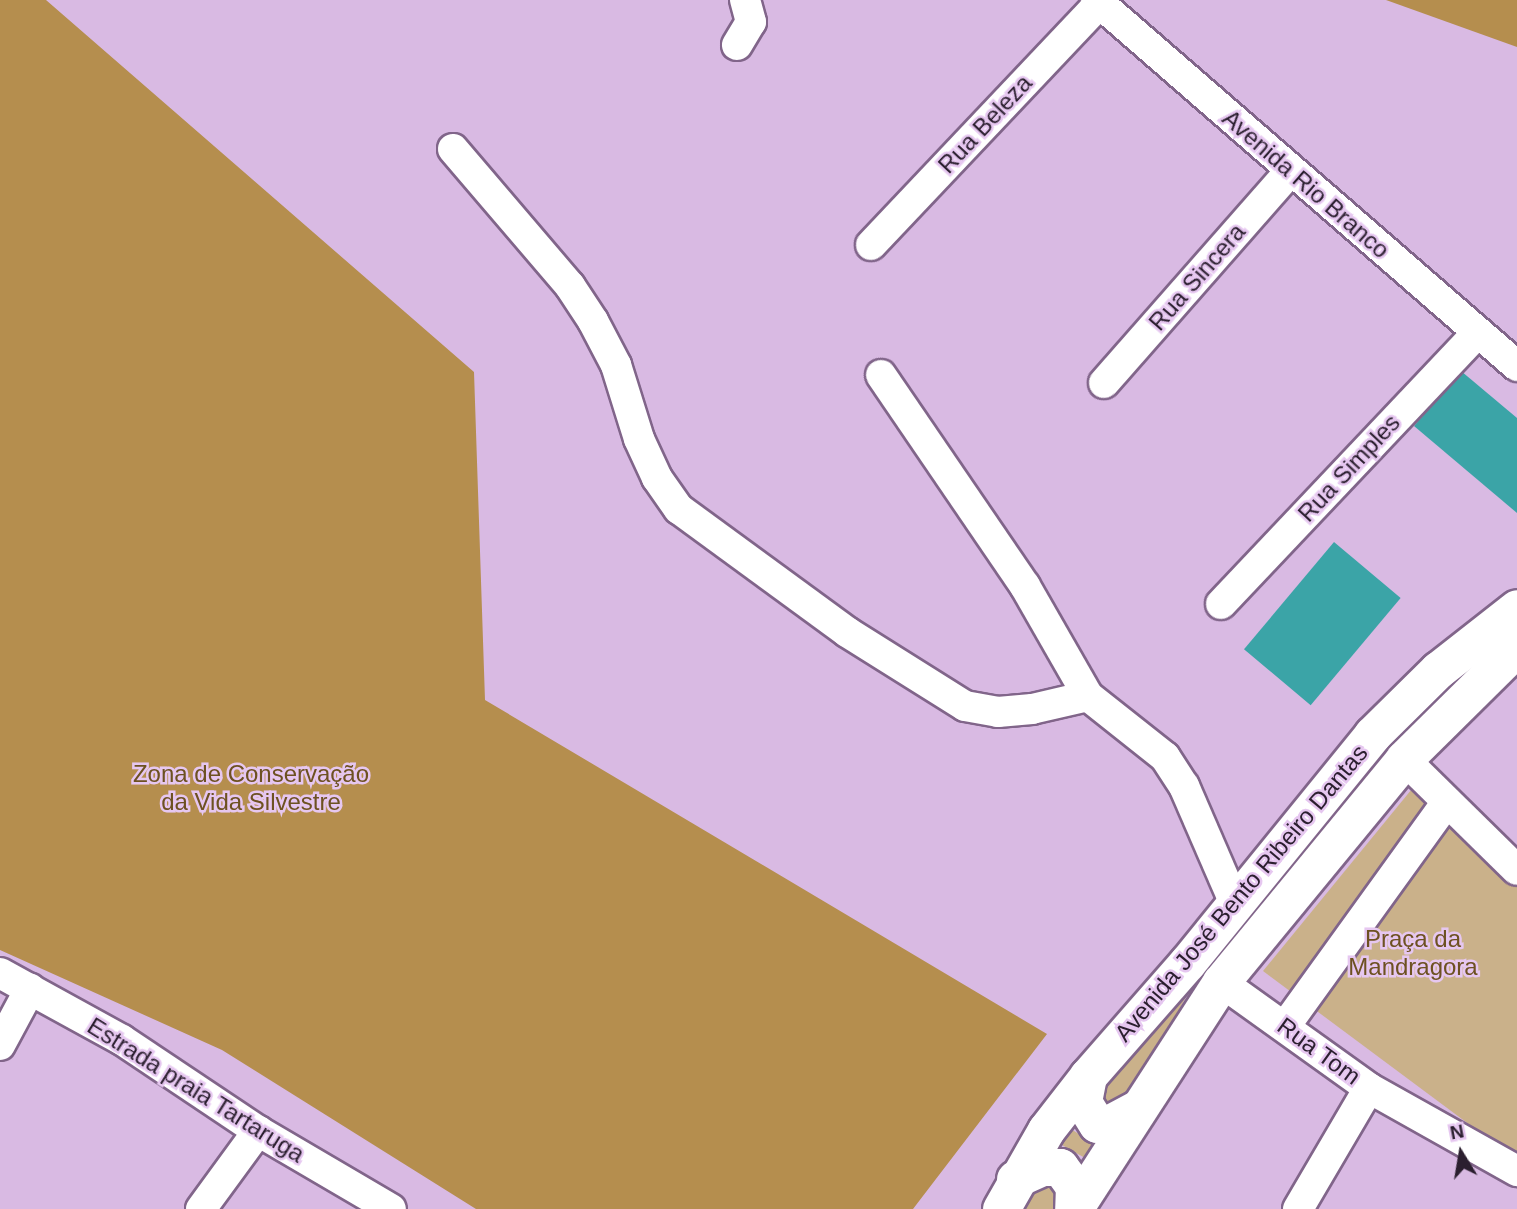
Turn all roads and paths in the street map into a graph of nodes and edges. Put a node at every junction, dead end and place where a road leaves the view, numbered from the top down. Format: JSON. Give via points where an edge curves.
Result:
{"nodes":[{"id":1,"x":745,"y":0,"type":"edge"},
{"id":2,"x":1098,"y":1,"type":"edge"},
{"id":3,"x":737,"y":45,"type":"dead end"},
{"id":4,"x":453,"y":149,"type":"dead end"},
{"id":5,"x":1290,"y":171,"type":"junction"},
{"id":6,"x":871,"y":246,"type":"dead end"},
{"id":7,"x":1477,"y":333,"type":"junction"},
{"id":8,"x":1517,"y":366,"type":"edge"},
{"id":9,"x":881,"y":375,"type":"dead end"},
{"id":10,"x":1104,"y":383,"type":"dead end"},
{"id":11,"x":1221,"y":604,"type":"dead end"},
{"id":12,"x":1517,"y":608,"type":"edge"},
{"id":13,"x":1517,"y":648,"type":"edge"},
{"id":14,"x":1088,"y":696,"type":"junction"},
{"id":15,"x":1404,"y":760,"type":"junction"},
{"id":16,"x":1447,"y":802,"type":"junction"},
{"id":17,"x":1517,"y":870,"type":"edge"},
{"id":18,"x":1235,"y":904,"type":"junction"},
{"id":19,"x":0,"y":973,"type":"edge"},
{"id":20,"x":1221,"y":982,"type":"junction"},
{"id":21,"x":30,"y":989,"type":"junction"},
{"id":22,"x":1286,"y":1026,"type":"junction"},
{"id":23,"x":0,"y":1045,"type":"edge"},
{"id":24,"x":1088,"y":1076,"type":"junction"},
{"id":25,"x":1369,"y":1088,"type":"junction"},
{"id":26,"x":1138,"y":1108,"type":"junction"},
{"id":27,"x":258,"y":1131,"type":"junction"},
{"id":28,"x":1517,"y":1171,"type":"edge"},
{"id":29,"x":1008,"y":1194,"type":"edge"},
{"id":30,"x":201,"y":1209,"type":"edge"},
{"id":31,"x":391,"y":1209,"type":"edge"},
{"id":32,"x":1074,"y":1209,"type":"edge"},
{"id":33,"x":1298,"y":1209,"type":"edge"}],
"edges":[{"from":1,"to":3,"type":"street","via":[[751,22]]},
{"from":2,"to":5,"type":"street","name":"Avenida Rio Branco"},
{"from":2,"to":6,"type":"street","name":"Rua Beleza"},
{"from":4,"to":14,"type":"street","via":[[593,321],[615,366],[639,439],[657,478],[679,509],[847,632],[965,706],[1021,710]]},
{"from":5,"to":7,"type":"street","name":"Avenida Rio Branco"},
{"from":5,"to":10,"type":"street","name":"Rua Sincera"},
{"from":7,"to":8,"type":"street","name":"Avenida Rio Branco"},
{"from":7,"to":11,"type":"street","name":"Rua Simples"},
{"from":9,"to":14,"type":"street","via":[[1025,586]]},
{"from":12,"to":18,"type":"main road","name":"Avenida José Bento Ribeiro Dantas","via":[[1438,670],[1372,735]]},
{"from":13,"to":15,"type":"main road","name":"Avenida José Bento Ribeiro Dantas"},
{"from":14,"to":18,"type":"street","via":[[1165,757],[1184,786]]},
{"from":15,"to":16,"type":"street"},
{"from":15,"to":20,"type":"main road","name":"Avenida José Bento Ribeiro Dantas"},
{"from":16,"to":17,"type":"street"},
{"from":16,"to":22,"type":"street"},
{"from":18,"to":24,"type":"main road","name":"Avenida José Bento Ribeiro Dantas"},
{"from":19,"to":21,"type":"street","name":"Estrada praia Tartaruga"},
{"from":20,"to":22,"type":"street","name":"Rua Tom"},
{"from":20,"to":26,"type":"main road","name":"Avenida José Bento Ribeiro Dantas"},
{"from":21,"to":23,"type":"street"},
{"from":21,"to":27,"type":"street","name":"Estrada praia Tartaruga","via":[[122,1040]]},
{"from":22,"to":25,"type":"street","name":"Rua Tom"},
{"from":24,"to":26,"type":"main road","via":[[1083,1102],[1097,1124],[1108,1124]]},
{"from":24,"to":29,"type":"main road","name":"Avenida José Bento Ribeiro Dantas"},
{"from":25,"to":28,"type":"street"},
{"from":25,"to":33,"type":"street","name":"Rua Tom"},
{"from":26,"to":32,"type":"main road","name":"Avenida José Bento Ribeiro Dantas"},
{"from":27,"to":30,"type":"street"},
{"from":27,"to":31,"type":"street","name":"Estrada praia Tartaruga"},
{"from":29,"to":32,"type":"main road","via":[[1042,1167],[1060,1167],[1074,1186]]}]}
